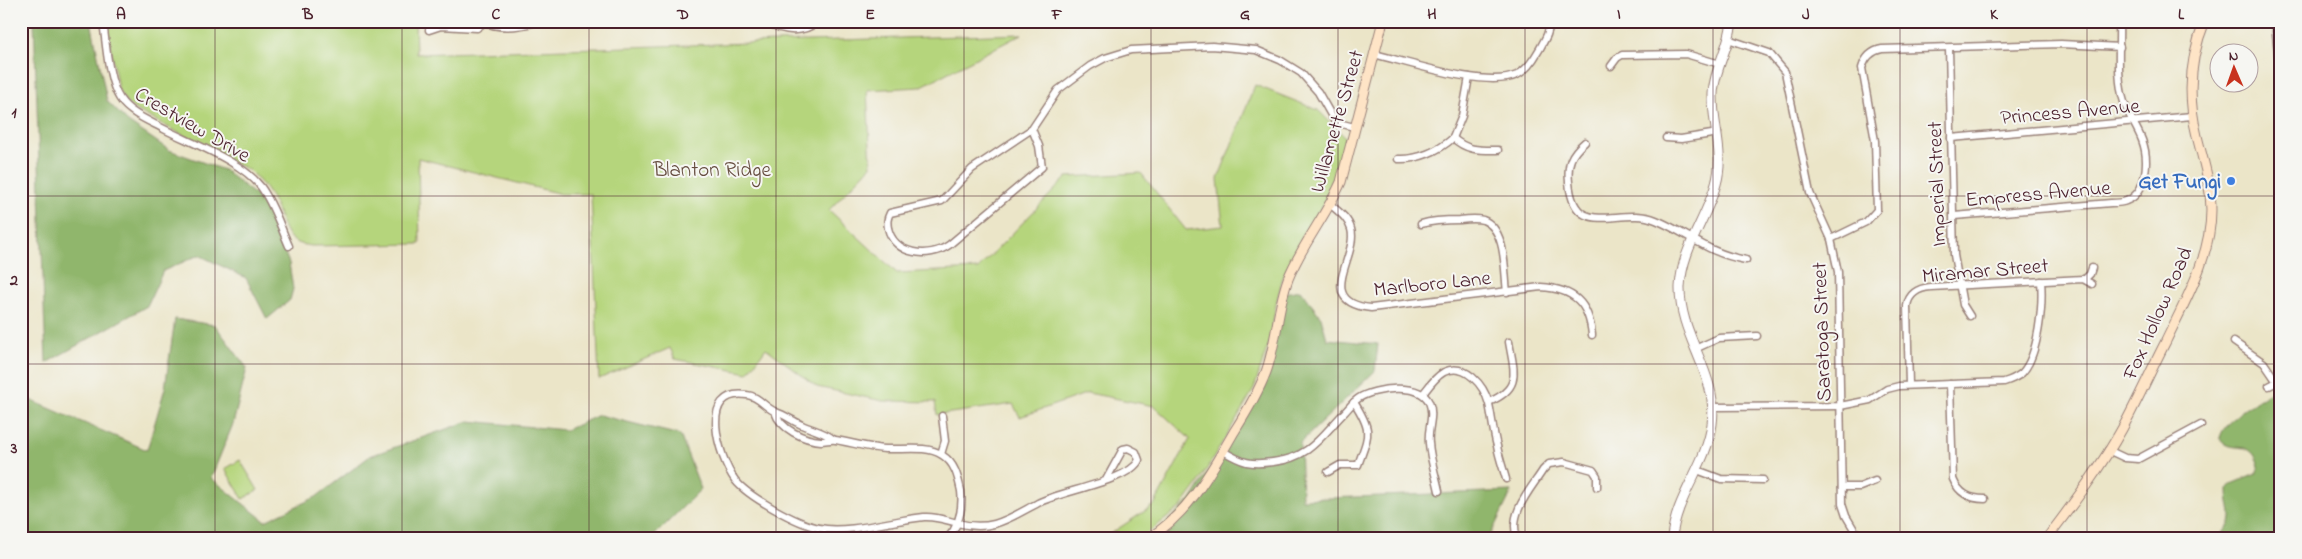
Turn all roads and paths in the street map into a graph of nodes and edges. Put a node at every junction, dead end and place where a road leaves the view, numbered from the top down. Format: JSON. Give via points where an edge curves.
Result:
{"nodes":[{"id":1,"x":102,"y":21,"type":"edge"},
{"id":2,"x":540,"y":21,"type":"edge"},
{"id":3,"x":765,"y":21,"type":"edge"},
{"id":4,"x":819,"y":21,"type":"edge"},
{"id":5,"x":1383,"y":21,"type":"edge"},
{"id":6,"x":1550,"y":21,"type":"edge"},
{"id":7,"x":1732,"y":21,"type":"edge"},
{"id":8,"x":2119,"y":21,"type":"edge"},
{"id":9,"x":2205,"y":21,"type":"edge"},
{"id":10,"x":2276,"y":21,"type":"edge"},
{"id":11,"x":484,"y":22,"type":"edge"},
{"id":12,"x":429,"y":30,"type":"dead end"},
{"id":13,"x":1728,"y":39,"type":"junction"},
{"id":14,"x":2120,"y":47,"type":"junction"},
{"id":15,"x":1950,"y":48,"type":"junction"},
{"id":16,"x":1374,"y":54,"type":"junction"},
{"id":17,"x":1720,"y":64,"type":"junction"},
{"id":18,"x":1611,"y":66,"type":"dead end"},
{"id":19,"x":1469,"y":77,"type":"junction"},
{"id":20,"x":2281,"y":83,"type":"edge"},
{"id":21,"x":2192,"y":116,"type":"junction"},
{"id":22,"x":2132,"y":122,"type":"junction"},
{"id":23,"x":1354,"y":127,"type":"junction"},
{"id":24,"x":1032,"y":129,"type":"junction"},
{"id":25,"x":1718,"y":133,"type":"junction"},
{"id":26,"x":1453,"y":138,"type":"junction"},
{"id":27,"x":1666,"y":138,"type":"dead end"},
{"id":28,"x":1951,"y":138,"type":"junction"},
{"id":29,"x":1585,"y":142,"type":"dead end"},
{"id":30,"x":1498,"y":150,"type":"dead end"},
{"id":31,"x":1398,"y":159,"type":"dead end"},
{"id":32,"x":1331,"y":205,"type":"junction"},
{"id":33,"x":1954,"y":216,"type":"junction"},
{"id":34,"x":1422,"y":224,"type":"dead end"},
{"id":35,"x":1831,"y":239,"type":"junction"},
{"id":36,"x":1691,"y":240,"type":"junction"},
{"id":37,"x":289,"y":246,"type":"dead end"},
{"id":38,"x":1746,"y":260,"type":"dead end"},
{"id":39,"x":2092,"y":268,"type":"dead end"},
{"id":40,"x":2085,"y":279,"type":"junction"},
{"id":41,"x":2041,"y":281,"type":"junction"},
{"id":42,"x":2092,"y":284,"type":"dead end"},
{"id":43,"x":1961,"y":286,"type":"junction"},
{"id":44,"x":1507,"y":292,"type":"junction"},
{"id":45,"x":1970,"y":316,"type":"dead end"},
{"id":46,"x":1592,"y":335,"type":"dead end"},
{"id":47,"x":1757,"y":336,"type":"dead end"},
{"id":48,"x":1509,"y":342,"type":"dead end"},
{"id":49,"x":2234,"y":342,"type":"dead end"},
{"id":50,"x":1695,"y":349,"type":"junction"},
{"id":51,"x":2279,"y":381,"type":"edge"},
{"id":52,"x":1950,"y":384,"type":"junction"},
{"id":53,"x":1909,"y":385,"type":"junction"},
{"id":54,"x":2269,"y":386,"type":"dead end"},
{"id":55,"x":1423,"y":394,"type":"junction"},
{"id":56,"x":1354,"y":402,"type":"junction"},
{"id":57,"x":1489,"y":402,"type":"junction"},
{"id":58,"x":1840,"y":406,"type":"junction"},
{"id":59,"x":1714,"y":407,"type":"junction"},
{"id":60,"x":942,"y":416,"type":"dead end"},
{"id":61,"x":2201,"y":425,"type":"dead end"},
{"id":62,"x":2108,"y":450,"type":"junction"},
{"id":63,"x":1224,"y":451,"type":"junction"},
{"id":64,"x":941,"y":454,"type":"junction"},
{"id":65,"x":1697,"y":470,"type":"junction"},
{"id":66,"x":1328,"y":472,"type":"dead end"},
{"id":67,"x":1506,"y":479,"type":"dead end"},
{"id":68,"x":1106,"y":480,"type":"junction"},
{"id":69,"x":1763,"y":480,"type":"dead end"},
{"id":70,"x":1874,"y":481,"type":"dead end"},
{"id":71,"x":1597,"y":487,"type":"dead end"},
{"id":72,"x":1842,"y":487,"type":"junction"},
{"id":73,"x":1439,"y":491,"type":"dead end"},
{"id":74,"x":1985,"y":499,"type":"dead end"},
{"id":75,"x":957,"y":524,"type":"junction"},
{"id":76,"x":948,"y":538,"type":"edge"},
{"id":77,"x":1149,"y":538,"type":"edge"},
{"id":78,"x":1517,"y":538,"type":"edge"},
{"id":79,"x":1672,"y":538,"type":"edge"},
{"id":80,"x":1859,"y":538,"type":"edge"},
{"id":81,"x":2047,"y":538,"type":"edge"}],
"edges":[{"from":1,"to":37,"type":"street","name":"Crestview Drive","via":[[113,83],[120,100],[158,126],[234,165],[255,180],[270,201]]},
{"from":2,"to":11,"type":"street","via":[[506,27]]},
{"from":3,"to":4,"type":"street","via":[[780,29],[797,31]]},
{"from":5,"to":16,"type":"main road","name":"Willamette Street"},
{"from":6,"to":19,"type":"street","via":[[1546,37],[1527,68],[1516,75]]},
{"from":7,"to":13,"type":"street"},
{"from":8,"to":14,"type":"street","name":"Empress Avenue"},
{"from":9,"to":21,"type":"main road","name":"Fox Hollow Road","via":[[2194,54],[2190,80]]},
{"from":10,"to":20,"type":"street"},
{"from":11,"to":12,"type":"street","via":[[477,28],[441,26]]},
{"from":13,"to":17,"type":"street"},
{"from":13,"to":35,"type":"street","name":"Saratoga Street","via":[[1769,53],[1785,72],[1810,193]]},
{"from":14,"to":15,"type":"street","via":[[2061,44]]},
{"from":14,"to":22,"type":"street","name":"Empress Avenue","via":[[2120,85]]},
{"from":15,"to":28,"type":"street","name":"Imperial Street"},
{"from":15,"to":35,"type":"street","via":[[1882,49],[1866,58],[1862,74],[1876,150],[1877,210],[1866,222]]},
{"from":16,"to":19,"type":"street"},
{"from":16,"to":23,"type":"main road","name":"Willamette Street"},
{"from":17,"to":18,"type":"street","via":[[1682,54],[1622,55]]},
{"from":17,"to":25,"type":"street","via":[[1713,93]]},
{"from":19,"to":26,"type":"street","via":[[1462,116]]},
{"from":21,"to":22,"type":"street","name":"Princess Avenue"},
{"from":21,"to":62,"type":"main road","name":"Fox Hollow Road","via":[[2209,184],[2211,211],[2206,247],[2190,291]]},
{"from":22,"to":28,"type":"street","name":"Princess Avenue"},
{"from":22,"to":33,"type":"street","name":"Empress Avenue","via":[[2142,140],[2146,162],[2142,184],[2126,201]]},
{"from":23,"to":24,"type":"street","via":[[1334,122],[1318,92],[1292,66],[1256,50],[1212,46],[1141,49],[1105,58],[1058,90]]},
{"from":23,"to":32,"type":"main road","name":"Willamette Street"},
{"from":24,"to":24,"type":"street","via":[[975,167],[942,201],[889,214],[890,235],[901,248],[911,252],[947,246],[1042,167]]},
{"from":25,"to":27,"type":"street","via":[[1681,140]]},
{"from":25,"to":36,"type":"street","via":[[1720,163],[1717,183]]},
{"from":26,"to":30,"type":"street","via":[[1470,149]]},
{"from":26,"to":31,"type":"street","via":[[1415,158]]},
{"from":28,"to":33,"type":"street","name":"Imperial Street"},
{"from":29,"to":36,"type":"street","via":[[1571,156],[1568,170],[1570,196],[1578,211],[1594,218],[1648,217]]},
{"from":32,"to":44,"type":"street","name":"Marlboro Lane","via":[[1343,215],[1352,230],[1341,283],[1352,302],[1361,307]]},
{"from":32,"to":63,"type":"main road","name":"Willamette Street","via":[[1295,262],[1284,293],[1266,372]]},
{"from":33,"to":43,"type":"street","name":"Imperial Street","via":[[1954,255]]},
{"from":34,"to":44,"type":"street","name":"Marlboro Lane","via":[[1473,219],[1483,220],[1492,226],[1501,243]]},
{"from":35,"to":58,"type":"street","name":"Saratoga Street","via":[[1838,272]]},
{"from":36,"to":38,"type":"street","via":[[1717,253]]},
{"from":36,"to":50,"type":"street","via":[[1680,289],[1685,326]]},
{"from":39,"to":40,"type":"street"},
{"from":40,"to":41,"type":"street","name":"Miramar Street"},
{"from":40,"to":42,"type":"street"},
{"from":41,"to":43,"type":"street","name":"Miramar Street"},
{"from":41,"to":52,"type":"street","via":[[2040,324],[2028,364],[2022,373],[2004,382]]},
{"from":43,"to":45,"type":"street","name":"Imperial Street","via":[[1963,305]]},
{"from":43,"to":53,"type":"street","name":"Miramar Street","via":[[1924,288],[1910,298],[1907,311]]},
{"from":44,"to":46,"type":"street","name":"Marlboro Lane","via":[[1541,287],[1570,293],[1586,311]]},
{"from":47,"to":50,"type":"street","via":[[1719,338]]},
{"from":48,"to":57,"type":"street","via":[[1513,382],[1507,393]]},
{"from":49,"to":51,"type":"street","via":[[2264,363]]},
{"from":50,"to":59,"type":"street","via":[[1709,378]]},
{"from":51,"to":54,"type":"street"},
{"from":52,"to":53,"type":"street"},
{"from":52,"to":74,"type":"street","via":[[1953,479],[1966,496]]},
{"from":53,"to":58,"type":"street","via":[[1887,389],[1860,404]]},
{"from":55,"to":56,"type":"street","via":[[1409,389],[1374,392]]},
{"from":55,"to":57,"type":"street","via":[[1442,373],[1458,370],[1477,382]]},
{"from":55,"to":73,"type":"street","via":[[1429,401],[1432,418],[1429,442]]},
{"from":56,"to":63,"type":"street","via":[[1316,444],[1296,458],[1250,464]]},
{"from":56,"to":66,"type":"street","via":[[1366,424],[1365,448],[1358,465],[1340,465]]},
{"from":57,"to":67,"type":"street"},
{"from":58,"to":59,"type":"street"},
{"from":58,"to":72,"type":"street","name":"Saratoga Street"},
{"from":59,"to":65,"type":"street","via":[[1709,438]]},
{"from":60,"to":64,"type":"street","via":[[945,441]]},
{"from":61,"to":62,"type":"street","via":[[2138,459],[2124,458]]},
{"from":62,"to":81,"type":"main road","name":"Fox Hollow Road","via":[[2082,492]]},
{"from":63,"to":77,"type":"main road","name":"Willamette Street","via":[[1191,500]]},
{"from":64,"to":75,"type":"street","via":[[953,466],[958,477],[962,508]]},
{"from":64,"to":75,"type":"street","via":[[833,440],[745,394],[727,399],[716,417],[716,434],[735,479],[752,496],[798,520],[820,528],[845,528],[931,516]]},
{"from":65,"to":69,"type":"street","via":[[1721,479]]},
{"from":65,"to":79,"type":"street","via":[[1675,520]]},
{"from":68,"to":68,"type":"street","via":[[1134,468],[1139,460],[1136,452],[1123,449]]},
{"from":68,"to":75,"type":"street","via":[[1042,501],[992,526]]},
{"from":70,"to":72,"type":"street","via":[[1860,487]]},
{"from":71,"to":78,"type":"street","via":[[1597,476],[1593,470],[1568,462],[1549,465],[1516,515]]},
{"from":72,"to":80,"type":"street","name":"Saratoga Street","via":[[1846,516]]},
{"from":75,"to":76,"type":"street"}]}
